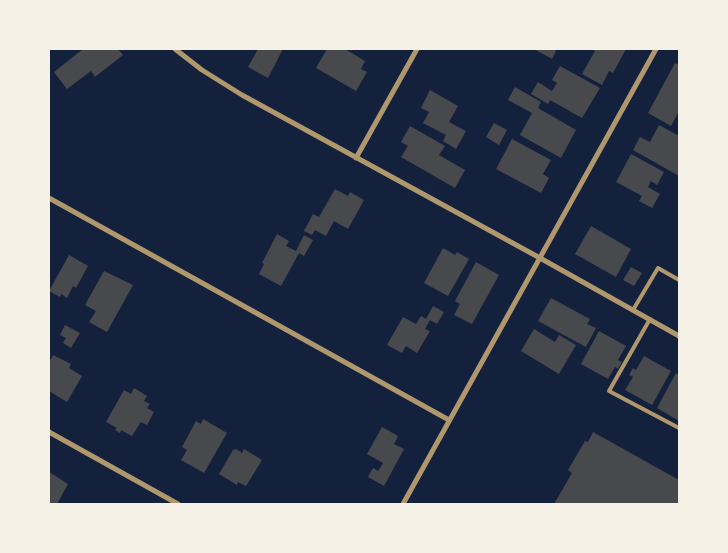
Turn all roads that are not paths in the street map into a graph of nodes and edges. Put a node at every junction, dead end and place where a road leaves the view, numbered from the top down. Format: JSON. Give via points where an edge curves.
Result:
{"nodes":[{"id":1,"x":175,"y":49,"type":"edge"},
{"id":2,"x":417,"y":49,"type":"edge"},
{"id":3,"x":656,"y":49,"type":"edge"},
{"id":4,"x":356,"y":158,"type":"junction"},
{"id":5,"x":49,"y":198,"type":"edge"},
{"id":6,"x":540,"y":258,"type":"junction"},
{"id":7,"x":679,"y":280,"type":"edge"},
{"id":8,"x":633,"y":310,"type":"junction"},
{"id":9,"x":650,"y":320,"type":"junction"},
{"id":10,"x":679,"y":336,"type":"edge"},
{"id":11,"x":450,"y":420,"type":"junction"},
{"id":12,"x":679,"y":428,"type":"edge"},
{"id":13,"x":49,"y":432,"type":"edge"},
{"id":14,"x":178,"y":504,"type":"edge"},
{"id":15,"x":403,"y":504,"type":"edge"}],
"edges":[{"from":1,"to":4,"type":"street","via":[[242,96]]},
{"from":2,"to":4,"type":"street"},
{"from":3,"to":6,"type":"street"},
{"from":4,"to":6,"type":"street"},
{"from":5,"to":11,"type":"street"},
{"from":6,"to":8,"type":"street"},
{"from":6,"to":11,"type":"street"},
{"from":7,"to":8,"type":"lane","via":[[658,268]]},
{"from":8,"to":9,"type":"street"},
{"from":9,"to":10,"type":"street"},
{"from":9,"to":12,"type":"lane","via":[[609,391]]},
{"from":11,"to":15,"type":"street"},
{"from":13,"to":14,"type":"street"}]}
